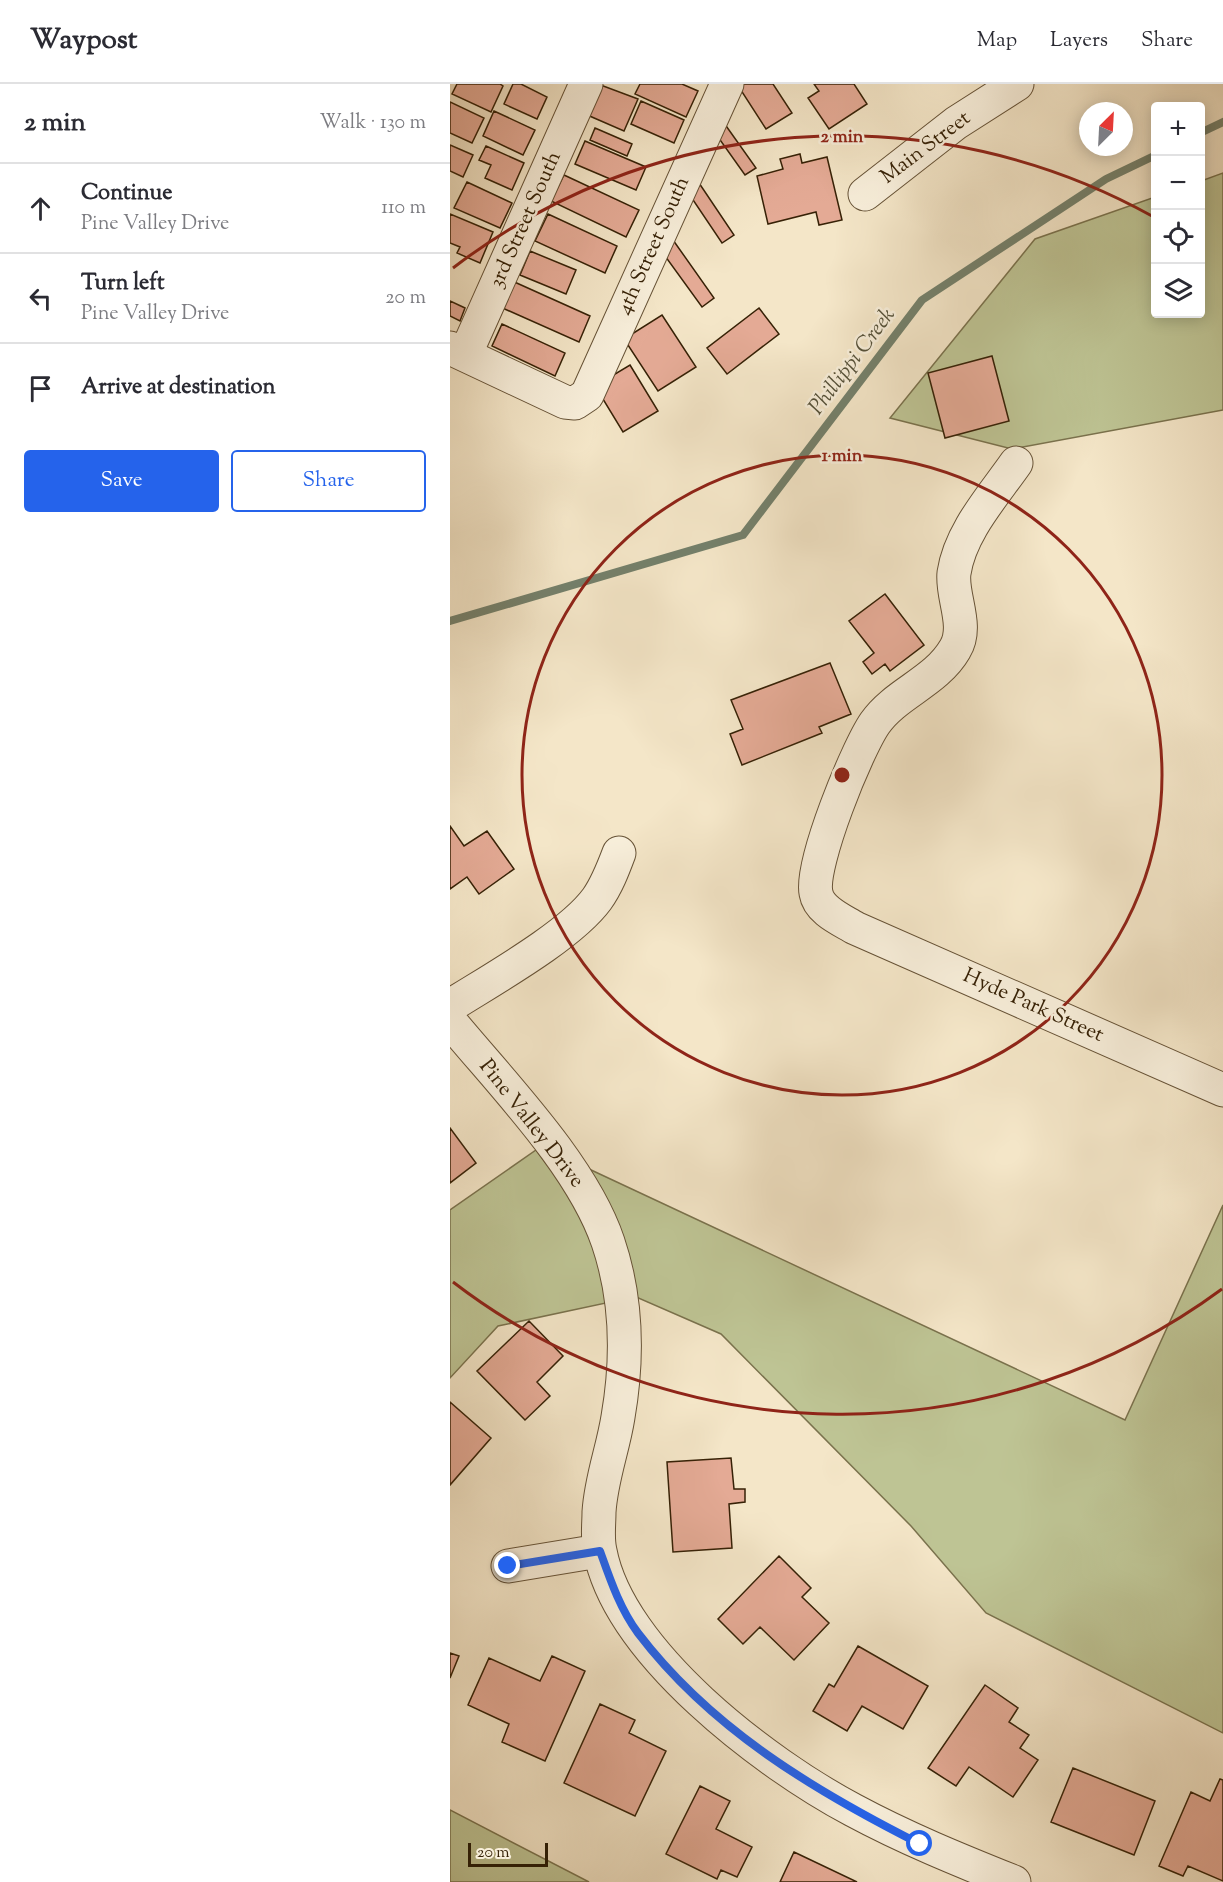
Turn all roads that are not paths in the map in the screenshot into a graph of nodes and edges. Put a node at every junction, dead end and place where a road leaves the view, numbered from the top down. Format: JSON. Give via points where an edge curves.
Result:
{"nodes":[{"id":1,"x":586,"y":84,"type":"edge"},
{"id":2,"x":727,"y":84,"type":"edge"},
{"id":3,"x":1017,"y":84,"type":"edge"},
{"id":4,"x":865,"y":194,"type":"dead end"},
{"id":5,"x":457,"y":352,"type":"edge"},
{"id":6,"x":1016,"y":463,"type":"dead end"},
{"id":7,"x":619,"y":853,"type":"dead end"},
{"id":8,"x":450,"y":1006,"type":"edge"},
{"id":9,"x":450,"y":1021,"type":"edge"},
{"id":10,"x":1223,"y":1090,"type":"edge"},
{"id":11,"x":600,"y":1551,"type":"junction"},
{"id":12,"x":508,"y":1566,"type":"dead end"},
{"id":13,"x":1014,"y":1882,"type":"edge"}],
"edges":[{"from":1,"to":5,"type":"street","name":"3rd Street South"},
{"from":2,"to":5,"type":"street","name":"4th Street South","via":[[587,395],[575,403],[566,402]]},
{"from":3,"to":4,"type":"street","name":"Main Street","via":[[956,123]]},
{"from":6,"to":10,"type":"street","name":"Hyde Park Street","via":[[964,539],[954,574],[960,618],[957,647],[939,671],[876,721],[851,767],[816,872],[816,894],[824,908],[844,921]]},
{"from":7,"to":8,"type":"street","via":[[597,899],[578,920]]},
{"from":9,"to":11,"type":"street","name":"Pine Valley Drive","via":[[578,1180],[609,1244],[622,1310],[625,1367],[599,1510]]},
{"from":11,"to":12,"type":"street"},
{"from":11,"to":13,"type":"street","name":"Pine Valley Drive","via":[[614,1592],[637,1632],[682,1682],[758,1748],[850,1809],[920,1844]]}]}
